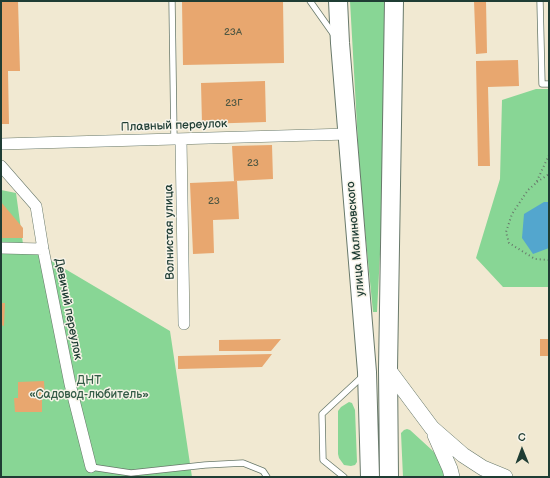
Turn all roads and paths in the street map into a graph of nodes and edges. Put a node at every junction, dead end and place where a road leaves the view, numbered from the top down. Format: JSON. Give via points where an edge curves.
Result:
{"nodes":[{"id":1,"x":172,"y":1,"type":"edge"},
{"id":2,"x":310,"y":1,"type":"edge"},
{"id":3,"x":338,"y":1,"type":"edge"},
{"id":4,"x":394,"y":1,"type":"edge"},
{"id":5,"x":540,"y":1,"type":"edge"},
{"id":6,"x":340,"y":43,"type":"junction"},
{"id":7,"x":549,"y":84,"type":"edge"},
{"id":8,"x":348,"y":134,"type":"junction"},
{"id":9,"x":177,"y":139,"type":"junction"},
{"id":10,"x":1,"y":144,"type":"edge"},
{"id":11,"x":549,"y":155,"type":"edge"},
{"id":12,"x":1,"y":166,"type":"edge"},
{"id":13,"x":549,"y":174,"type":"edge"},
{"id":14,"x":536,"y":183,"type":"junction"},
{"id":15,"x":1,"y":248,"type":"edge"},
{"id":16,"x":42,"y":249,"type":"junction"},
{"id":17,"x":549,"y":260,"type":"edge"},
{"id":18,"x":184,"y":324,"type":"dead end"},
{"id":19,"x":388,"y":369,"type":"junction"},
{"id":20,"x":367,"y":372,"type":"junction"},
{"id":21,"x":432,"y":428,"type":"junction"},
{"id":22,"x":91,"y":467,"type":"joint"},
{"id":23,"x":478,"y":473,"type":"edge"},
{"id":24,"x":267,"y":477,"type":"edge"},
{"id":25,"x":344,"y":477,"type":"edge"},
{"id":26,"x":370,"y":477,"type":"edge"},
{"id":27,"x":389,"y":477,"type":"edge"},
{"id":28,"x":452,"y":477,"type":"edge"},
{"id":29,"x":505,"y":477,"type":"edge"}],
"edges":[{"from":1,"to":9,"type":"lane"},
{"from":2,"to":6,"type":"lane"},
{"from":3,"to":6,"type":"highway","name":"улица Малиновского"},
{"from":4,"to":19,"type":"highway"},
{"from":5,"to":7,"type":"lane","via":[[542,84]]},
{"from":6,"to":8,"type":"highway","name":"улица Малиновского"},
{"from":8,"to":9,"type":"street","name":"Плавный переулок"},
{"from":8,"to":20,"type":"highway","name":"улица Малиновского"},
{"from":9,"to":10,"type":"street","name":"Плавный переулок"},
{"from":9,"to":18,"type":"street","name":"Волнистая улица"},
{"from":11,"to":14,"type":"path"},
{"from":12,"to":16,"type":"street","name":"Девичий переулок","via":[[36,206]]},
{"from":13,"to":14,"type":"path"},
{"from":14,"to":17,"type":"path","via":[[528,190],[512,214],[506,232],[509,243],[535,258]]},
{"from":15,"to":16,"type":"street"},
{"from":16,"to":22,"type":"street","name":"Девичий переулок","via":[[70,384]]},
{"from":19,"to":21,"type":"main road"},
{"from":19,"to":27,"type":"highway"},
{"from":20,"to":25,"type":"lane","via":[[322,414],[323,460]]},
{"from":20,"to":26,"type":"highway","name":"улица Малиновского"},
{"from":21,"to":23,"type":"main road","via":[[463,455]]},
{"from":21,"to":28,"type":"main road"},
{"from":22,"to":24,"type":"lane","via":[[131,473],[243,463],[264,471]]},
{"from":23,"to":29,"type":"main road"}]}
